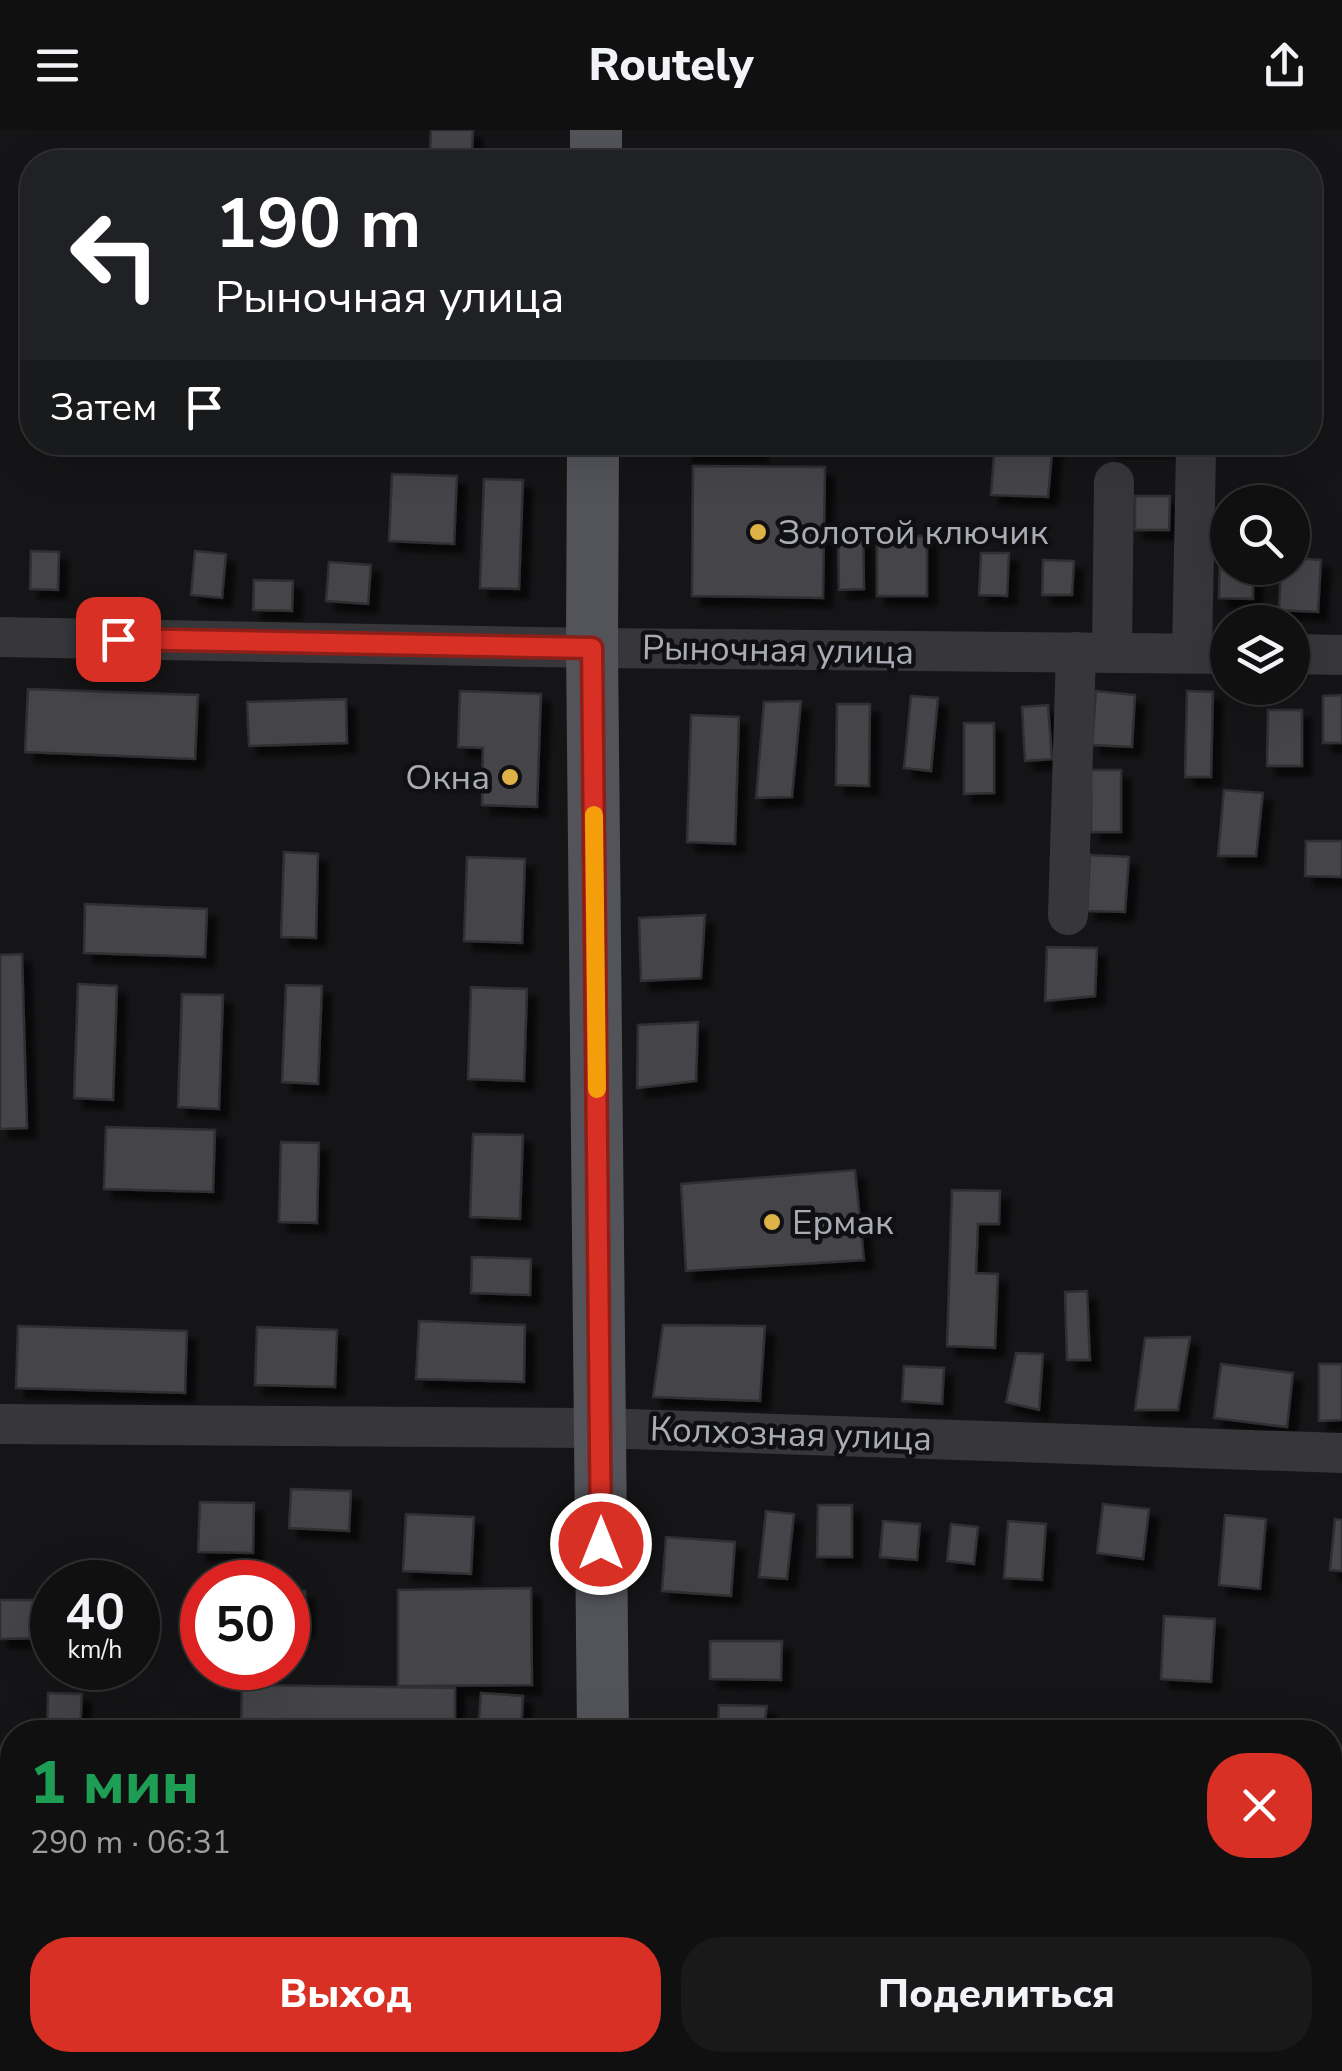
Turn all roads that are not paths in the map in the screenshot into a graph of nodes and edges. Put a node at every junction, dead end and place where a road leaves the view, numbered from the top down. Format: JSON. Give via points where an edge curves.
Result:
{"nodes":[{"id":1,"x":593,"y":455,"type":"edge"},
{"id":2,"x":1196,"y":455,"type":"edge"},
{"id":3,"x":1114,"y":482,"type":"dead end"},
{"id":4,"x":0,"y":637,"type":"edge"},
{"id":5,"x":592,"y":648,"type":"junction"},
{"id":6,"x":1094,"y":652,"type":"junction"},
{"id":7,"x":1210,"y":654,"type":"edge"},
{"id":8,"x":1310,"y":654,"type":"edge"},
{"id":9,"x":1342,"y":655,"type":"edge"},
{"id":10,"x":1068,"y":915,"type":"dead end"},
{"id":11,"x":0,"y":1424,"type":"edge"},
{"id":12,"x":600,"y":1428,"type":"junction"},
{"id":13,"x":1342,"y":1454,"type":"edge"},
{"id":14,"x":602,"y":1720,"type":"edge"}],
"edges":[{"from":1,"to":5,"type":"main road"},
{"from":2,"to":7,"type":"street"},
{"from":3,"to":6,"type":"street"},
{"from":4,"to":5,"type":"street","name":"Рыночная улица"},
{"from":5,"to":6,"type":"street","name":"Рыночная улица"},
{"from":5,"to":12,"type":"main road"},
{"from":6,"to":7,"type":"street","name":"Рыночная улица"},
{"from":6,"to":10,"type":"street"},
{"from":8,"to":9,"type":"street"},
{"from":11,"to":12,"type":"street","name":"Колхозная улица"},
{"from":12,"to":13,"type":"street","name":"Колхозная улица"},
{"from":12,"to":14,"type":"main road"}]}
